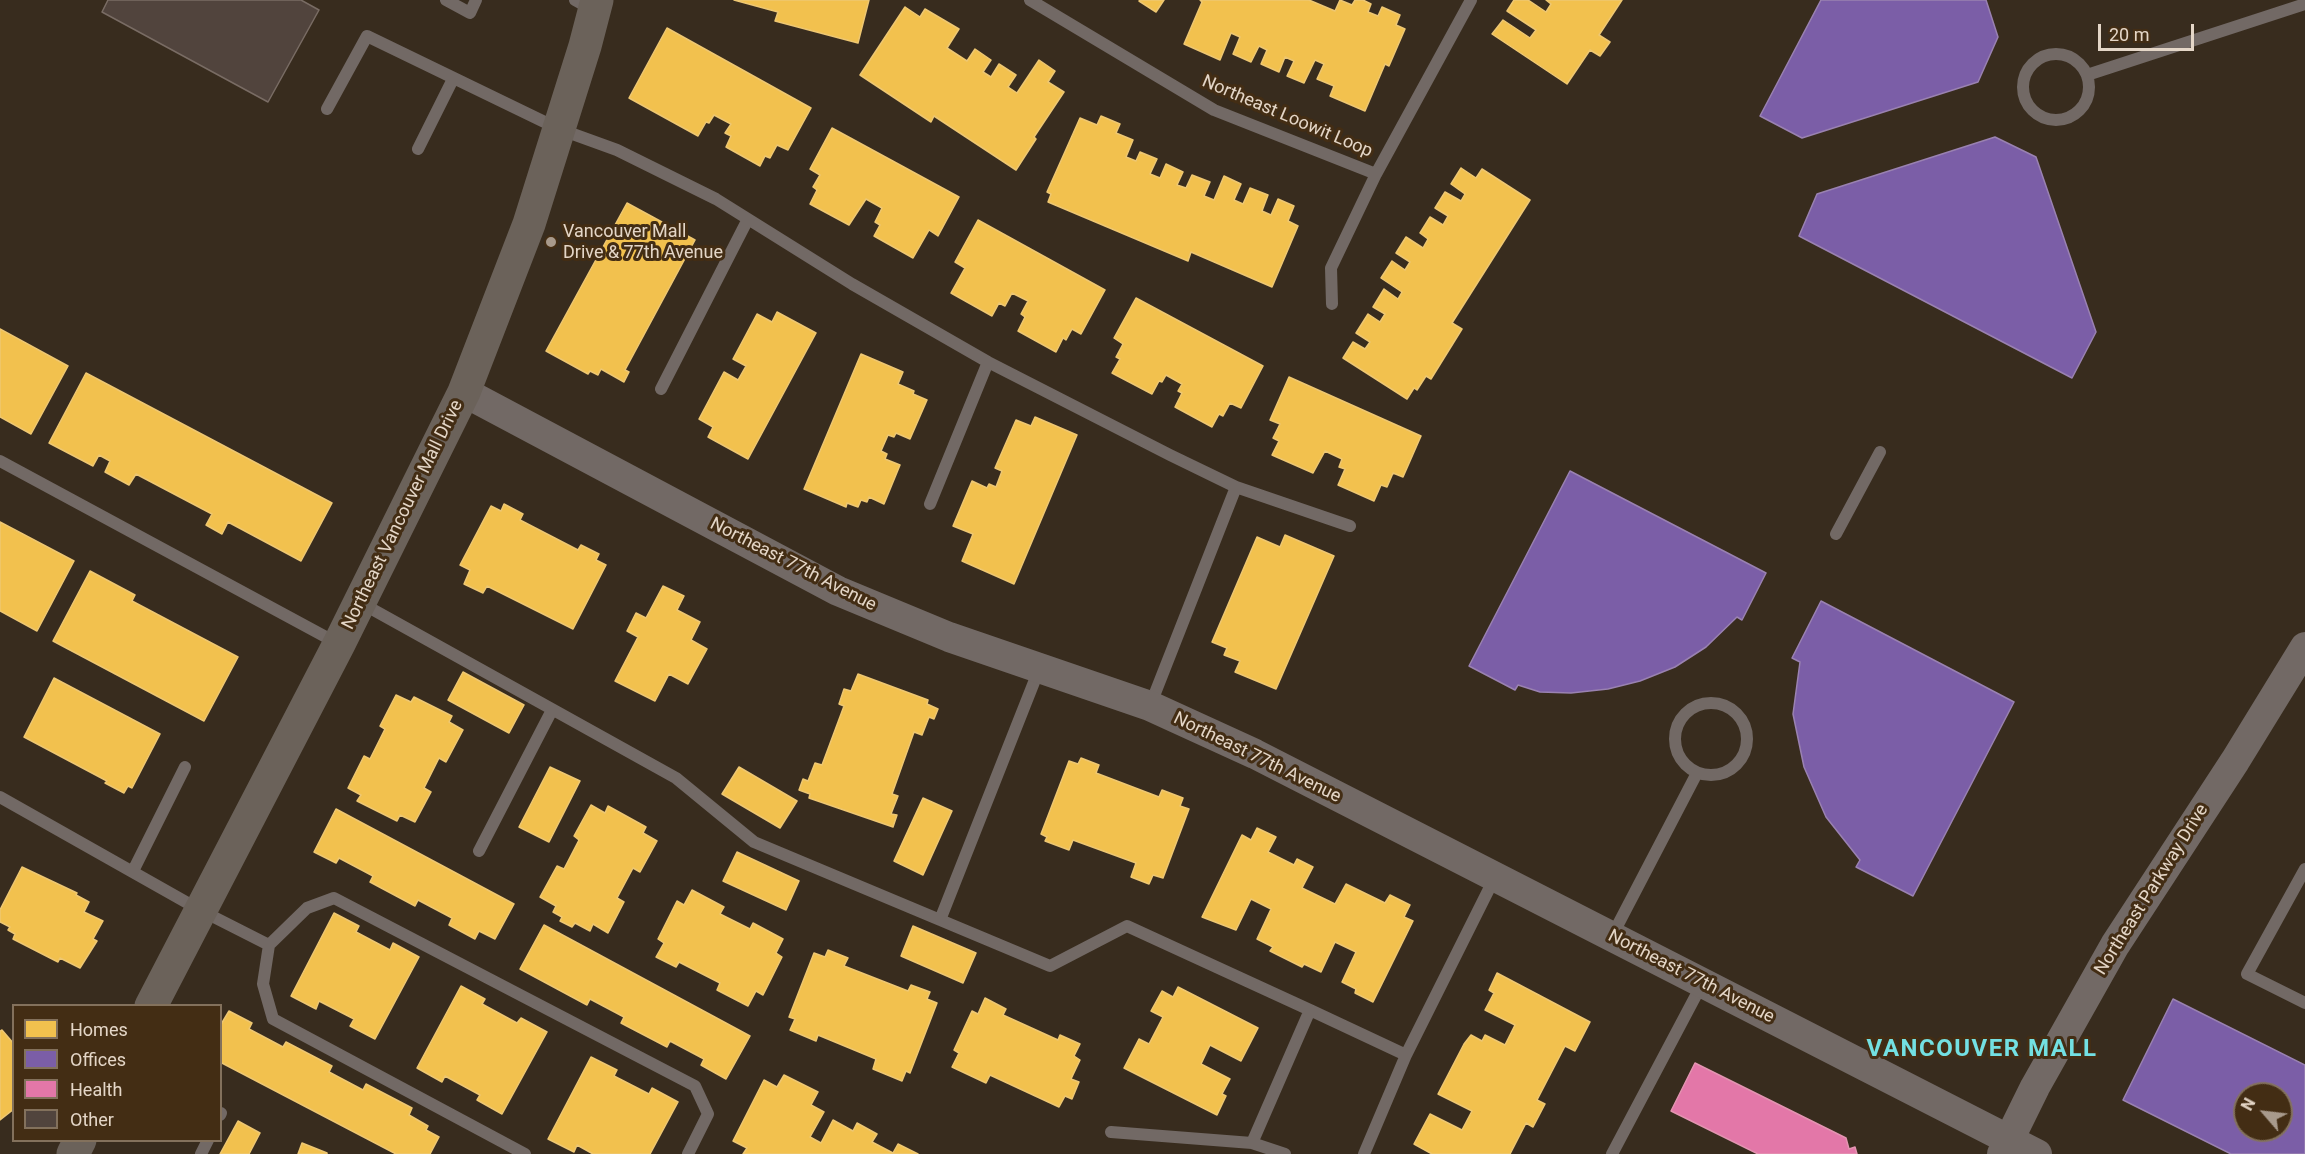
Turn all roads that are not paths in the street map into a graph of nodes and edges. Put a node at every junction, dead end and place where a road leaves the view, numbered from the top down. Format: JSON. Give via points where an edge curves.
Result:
{"nodes":[{"id":1,"x":446,"y":0,"type":"edge"},
{"id":2,"x":476,"y":0,"type":"edge"},
{"id":3,"x":1030,"y":0,"type":"edge"},
{"id":4,"x":1471,"y":0,"type":"edge"},
{"id":5,"x":588,"y":4,"type":"edge"},
{"id":6,"x":2305,"y":4,"type":"edge"},
{"id":7,"x":2087,"y":75,"type":"junction"},
{"id":8,"x":453,"y":79,"type":"junction"},
{"id":9,"x":327,"y":109,"type":"dead end"},
{"id":10,"x":559,"y":129,"type":"junction"},
{"id":11,"x":418,"y":149,"type":"dead end"},
{"id":12,"x":1376,"y":174,"type":"junction"},
{"id":13,"x":748,"y":219,"type":"junction"},
{"id":14,"x":1332,"y":304,"type":"dead end"},
{"id":15,"x":988,"y":362,"type":"junction"},
{"id":16,"x":661,"y":389,"type":"dead end"},
{"id":17,"x":464,"y":392,"type":"junction"},
{"id":18,"x":1880,"y":452,"type":"dead end"},
{"id":19,"x":0,"y":461,"type":"edge"},
{"id":20,"x":1236,"y":487,"type":"junction"},
{"id":21,"x":930,"y":504,"type":"dead end"},
{"id":22,"x":1350,"y":526,"type":"dead end"},
{"id":23,"x":1836,"y":534,"type":"dead end"},
{"id":24,"x":360,"y":603,"type":"junction"},
{"id":25,"x":339,"y":644,"type":"junction"},
{"id":26,"x":2305,"y":646,"type":"edge"},
{"id":27,"x":1040,"y":667,"type":"junction"},
{"id":28,"x":1150,"y":706,"type":"junction"},
{"id":29,"x":552,"y":710,"type":"junction"},
{"id":30,"x":185,"y":767,"type":"dead end"},
{"id":31,"x":1697,"y":773,"type":"junction"},
{"id":32,"x":0,"y":797,"type":"edge"},
{"id":33,"x":479,"y":851,"type":"dead end"},
{"id":34,"x":2305,"y":869,"type":"edge"},
{"id":35,"x":133,"y":871,"type":"junction"},
{"id":36,"x":1495,"y":877,"type":"junction"},
{"id":37,"x":200,"y":910,"type":"junction"},
{"id":38,"x":940,"y":920,"type":"junction"},
{"id":39,"x":1611,"y":937,"type":"junction"},
{"id":40,"x":269,"y":945,"type":"junction"},
{"id":41,"x":1702,"y":982,"type":"junction"},
{"id":42,"x":2305,"y":1003,"type":"edge"},
{"id":43,"x":152,"y":1004,"type":"edge"},
{"id":44,"x":1310,"y":1010,"type":"junction"},
{"id":45,"x":1406,"y":1055,"type":"junction"},
{"id":46,"x":1111,"y":1132,"type":"dead end"},
{"id":47,"x":1252,"y":1143,"type":"junction"},
{"id":48,"x":2006,"y":1147,"type":"edge"},
{"id":49,"x":1615,"y":1153,"type":"edge"},
{"id":50,"x":525,"y":1154,"type":"edge"},
{"id":51,"x":688,"y":1154,"type":"edge"},
{"id":52,"x":1285,"y":1154,"type":"edge"},
{"id":53,"x":1365,"y":1154,"type":"edge"},
{"id":54,"x":2037,"y":1154,"type":"edge"}],
"edges":[{"from":1,"to":2,"type":"lane","via":[[470,13]]},
{"from":3,"to":12,"type":"lane","name":"Northeast Loowit Loop","via":[[1214,110]]},
{"from":4,"to":12,"type":"lane","name":"Northeast Loowit Loop"},
{"from":5,"to":10,"type":"main road","name":"Northeast Vancouver Mall Drive"},
{"from":6,"to":7,"type":"lane"},
{"from":7,"to":7,"type":"lane","via":[[2087,100],[2070,117],[2045,118],[2025,99],[2025,75],[2043,57],[2067,56],[2081,64]]},
{"from":8,"to":9,"type":"lane","via":[[366,36]]},
{"from":8,"to":10,"type":"lane"},
{"from":8,"to":11,"type":"lane"},
{"from":10,"to":13,"type":"lane","via":[[617,150]]},
{"from":10,"to":17,"type":"main road","name":"Northeast Vancouver Mall Drive","via":[[529,224]]},
{"from":12,"to":14,"type":"lane","name":"Northeast Loowit Loop","via":[[1331,268]]},
{"from":13,"to":15,"type":"lane"},
{"from":13,"to":16,"type":"lane"},
{"from":15,"to":20,"type":"lane"},
{"from":15,"to":21,"type":"lane"},
{"from":17,"to":24,"type":"main road","name":"Northeast Vancouver Mall Drive"},
{"from":17,"to":27,"type":"street","name":"Northeast 77th Avenue","via":[[838,591],[949,637]]},
{"from":18,"to":23,"type":"lane"},
{"from":19,"to":25,"type":"lane"},
{"from":20,"to":22,"type":"lane"},
{"from":20,"to":28,"type":"lane"},
{"from":24,"to":25,"type":"main road","name":"Northeast Vancouver Mall Drive"},
{"from":24,"to":29,"type":"lane"},
{"from":25,"to":37,"type":"main road","name":"Northeast Vancouver Mall Drive"},
{"from":26,"to":48,"type":"street","name":"Northeast Parkway Drive","via":[[2115,945]]},
{"from":27,"to":28,"type":"street","name":"Northeast 77th Avenue"},
{"from":27,"to":38,"type":"lane"},
{"from":28,"to":36,"type":"street","name":"Northeast 77th Avenue","via":[[1255,754]]},
{"from":29,"to":33,"type":"lane"},
{"from":29,"to":38,"type":"lane","via":[[676,778],[754,842]]},
{"from":30,"to":35,"type":"lane"},
{"from":31,"to":31,"type":"lane","via":[[1714,775],[1731,770],[1744,756],[1748,737],[1743,720],[1730,707],[1708,702],[1694,707],[1679,721],[1675,741],[1680,758]]},
{"from":31,"to":39,"type":"lane"},
{"from":32,"to":35,"type":"lane"},
{"from":34,"to":42,"type":"lane","via":[[2247,974]]},
{"from":35,"to":37,"type":"lane"},
{"from":36,"to":39,"type":"street","name":"Northeast 77th Avenue"},
{"from":36,"to":45,"type":"lane"},
{"from":37,"to":40,"type":"lane"},
{"from":37,"to":43,"type":"main road","name":"Northeast Vancouver Mall Drive"},
{"from":38,"to":44,"type":"lane","via":[[1050,966],[1127,926]]},
{"from":39,"to":41,"type":"street","name":"Northeast 77th Avenue"},
{"from":40,"to":50,"type":"lane","via":[[262,984],[273,1019]]},
{"from":40,"to":51,"type":"lane","via":[[307,908],[334,898],[695,1086],[708,1114]]},
{"from":41,"to":48,"type":"street","name":"Northeast 77th Avenue"},
{"from":41,"to":49,"type":"lane"},
{"from":44,"to":45,"type":"lane"},
{"from":44,"to":47,"type":"lane"},
{"from":45,"to":53,"type":"lane"},
{"from":46,"to":47,"type":"lane"},
{"from":47,"to":52,"type":"lane"},
{"from":48,"to":54,"type":"street","name":"Northeast 77th Avenue"}]}
